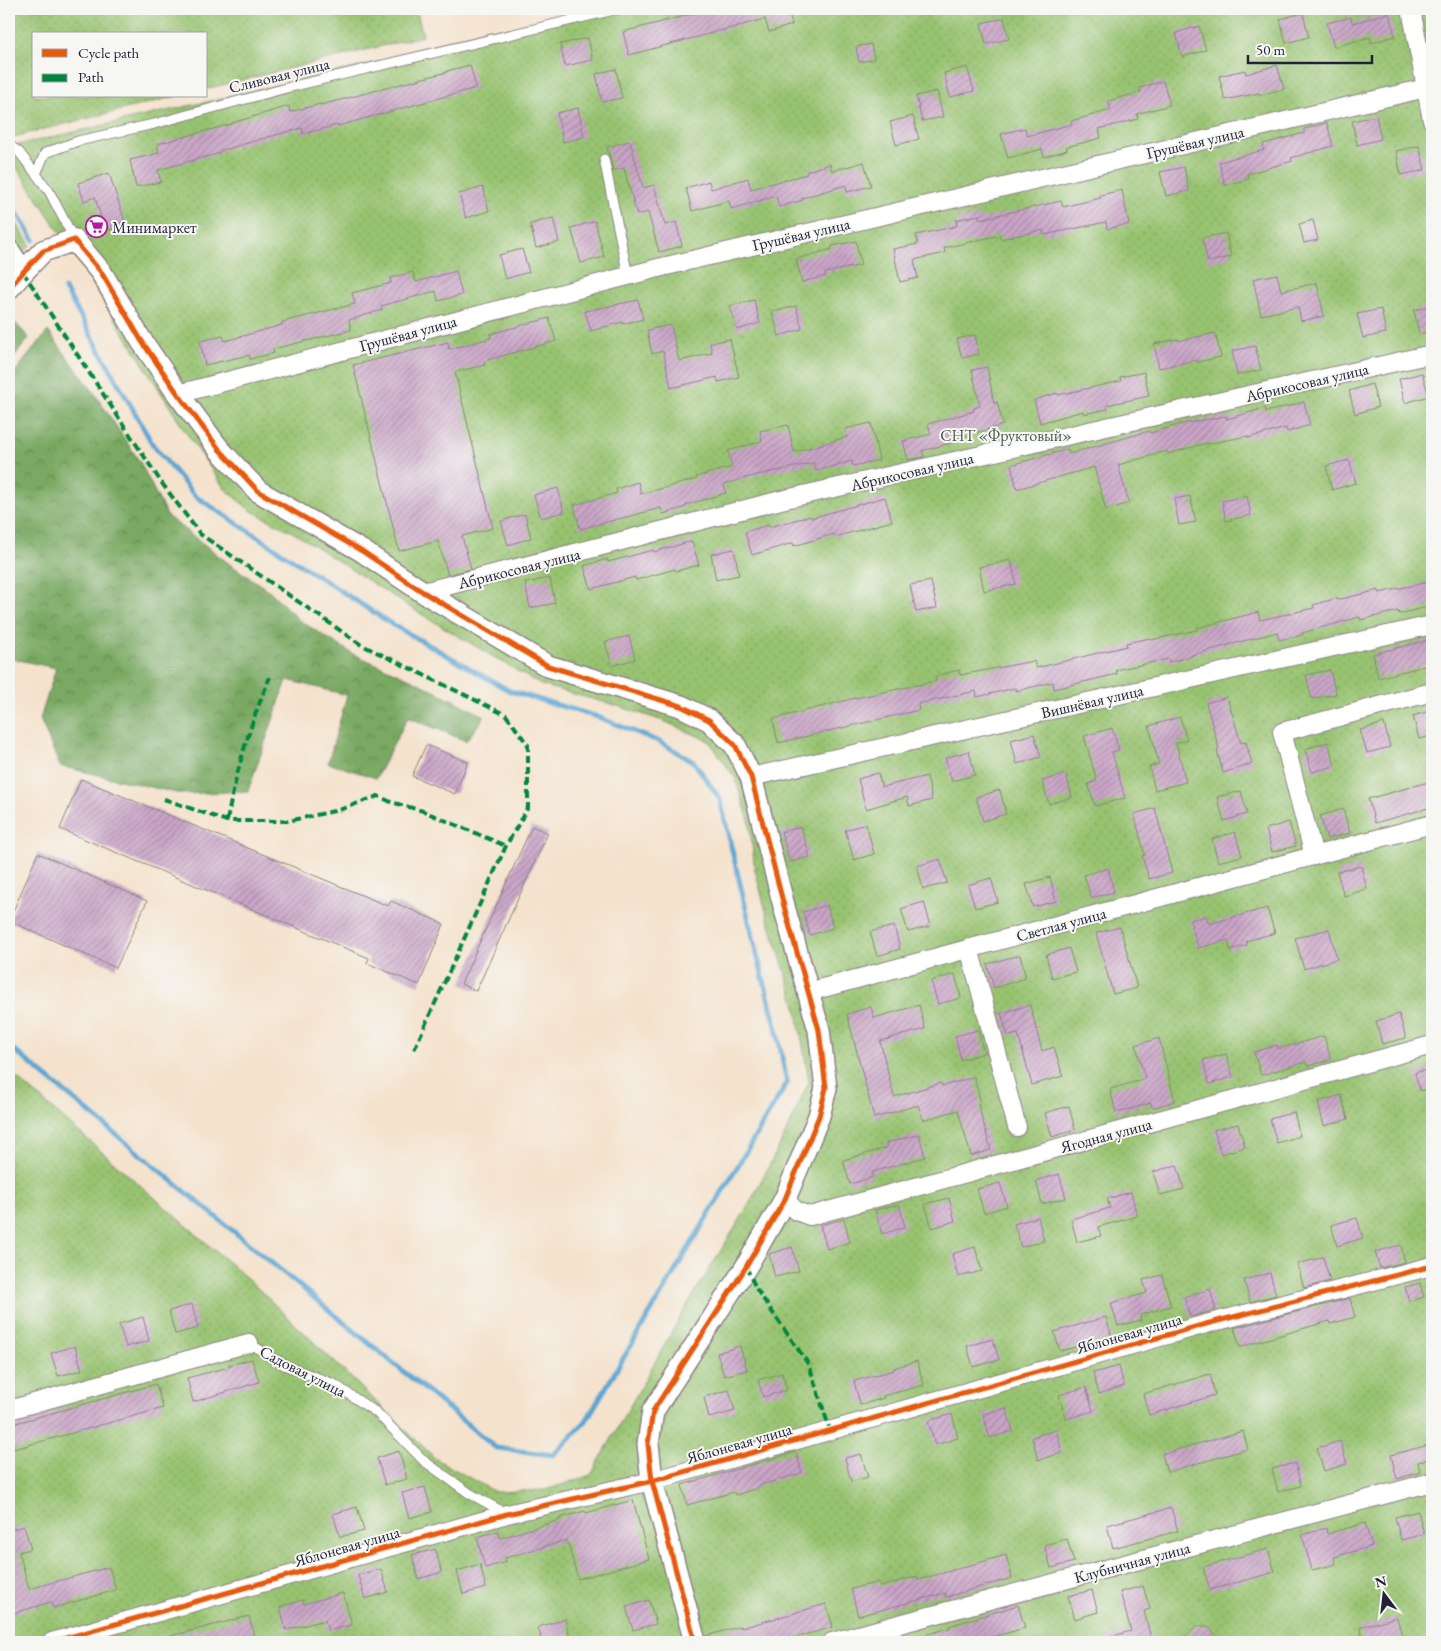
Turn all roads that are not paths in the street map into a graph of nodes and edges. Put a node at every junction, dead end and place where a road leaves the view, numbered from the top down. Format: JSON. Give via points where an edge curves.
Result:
{"nodes":[{"id":1,"x":618,"y":9,"type":"edge"},
{"id":2,"x":1411,"y":9,"type":"edge"},
{"id":3,"x":1426,"y":88,"type":"junction"},
{"id":4,"x":1432,"y":120,"type":"edge"},
{"id":5,"x":9,"y":145,"type":"edge"},
{"id":6,"x":604,"y":159,"type":"dead end"},
{"id":7,"x":36,"y":174,"type":"junction"},
{"id":8,"x":74,"y":240,"type":"junction"},
{"id":9,"x":9,"y":251,"type":"edge"},
{"id":10,"x":23,"y":272,"type":"junction"},
{"id":11,"x":628,"y":276,"type":"junction"},
{"id":12,"x":9,"y":288,"type":"edge"},
{"id":13,"x":1432,"y":354,"type":"edge"},
{"id":14,"x":178,"y":394,"type":"junction"},
{"id":15,"x":424,"y":592,"type":"junction"},
{"id":16,"x":1432,"y":625,"type":"edge"},
{"id":17,"x":1432,"y":692,"type":"edge"},
{"id":18,"x":752,"y":777,"type":"junction"},
{"id":19,"x":1432,"y":824,"type":"edge"},
{"id":20,"x":1314,"y":856,"type":"junction"},
{"id":21,"x":969,"y":948,"type":"junction"},
{"id":22,"x":808,"y":992,"type":"junction"},
{"id":23,"x":1432,"y":1046,"type":"edge"},
{"id":24,"x":1017,"y":1128,"type":"dead end"},
{"id":25,"x":784,"y":1199,"type":"junction"},
{"id":26,"x":1432,"y":1266,"type":"edge"},
{"id":27,"x":249,"y":1344,"type":"joint"},
{"id":28,"x":9,"y":1410,"type":"edge"},
{"id":29,"x":652,"y":1482,"type":"junction"},
{"id":30,"x":1432,"y":1482,"type":"edge"},
{"id":31,"x":507,"y":1514,"type":"junction"},
{"id":32,"x":52,"y":1642,"type":"edge"},
{"id":33,"x":695,"y":1642,"type":"edge"},
{"id":34,"x":832,"y":1642,"type":"edge"}],
"edges":[{"from":1,"to":7,"type":"lane","name":"Сливовая улица","via":[[78,141],[45,153]]},
{"from":2,"to":3,"type":"street"},
{"from":3,"to":4,"type":"street"},
{"from":3,"to":11,"type":"street","name":"Грушёвая улица"},
{"from":5,"to":7,"type":"lane","via":[[19,152]]},
{"from":6,"to":11,"type":"lane"},
{"from":7,"to":8,"type":"lane","via":[[49,190]]},
{"from":8,"to":10,"type":"street","via":[[44,251]]},
{"from":8,"to":14,"type":"street","via":[[101,272]]},
{"from":9,"to":10,"type":"street"},
{"from":10,"to":12,"type":"street"},
{"from":11,"to":14,"type":"street","name":"Грушёвая улица"},
{"from":13,"to":15,"type":"street","name":"Абрикосовая улица","via":[[781,500]]},
{"from":14,"to":15,"type":"street","via":[[219,449],[258,491],[362,551]]},
{"from":15,"to":18,"type":"street","via":[[548,666],[681,706],[709,720],[735,745]]},
{"from":16,"to":18,"type":"street","name":"Вишнёвая улица"},
{"from":17,"to":20,"type":"street","via":[[1282,732]]},
{"from":18,"to":22,"type":"street"},
{"from":19,"to":20,"type":"street","name":"Светлая улица"},
{"from":20,"to":21,"type":"street","name":"Светлая улица"},
{"from":21,"to":22,"type":"street","name":"Светлая улица"},
{"from":21,"to":24,"type":"street"},
{"from":22,"to":25,"type":"street","via":[[820,1030],[826,1088],[819,1116]]},
{"from":23,"to":25,"type":"street","name":"Ягодная улица","via":[[810,1216],[796,1211]]},
{"from":25,"to":29,"type":"street","via":[[741,1276],[653,1411],[648,1444]]},
{"from":26,"to":29,"type":"street","name":"Яблоневая улица","via":[[1206,1324]]},
{"from":27,"to":28,"type":"street","name":"Садовая улица"},
{"from":27,"to":31,"type":"lane","name":"Садовая улица","via":[[284,1365],[334,1384],[377,1413],[424,1461],[469,1493]]},
{"from":29,"to":31,"type":"street","name":"Яблоневая улица"},
{"from":29,"to":33,"type":"street"},
{"from":30,"to":34,"type":"street","name":"Клубничная улица"},
{"from":31,"to":32,"type":"street","name":"Яблоневая улица"}]}
